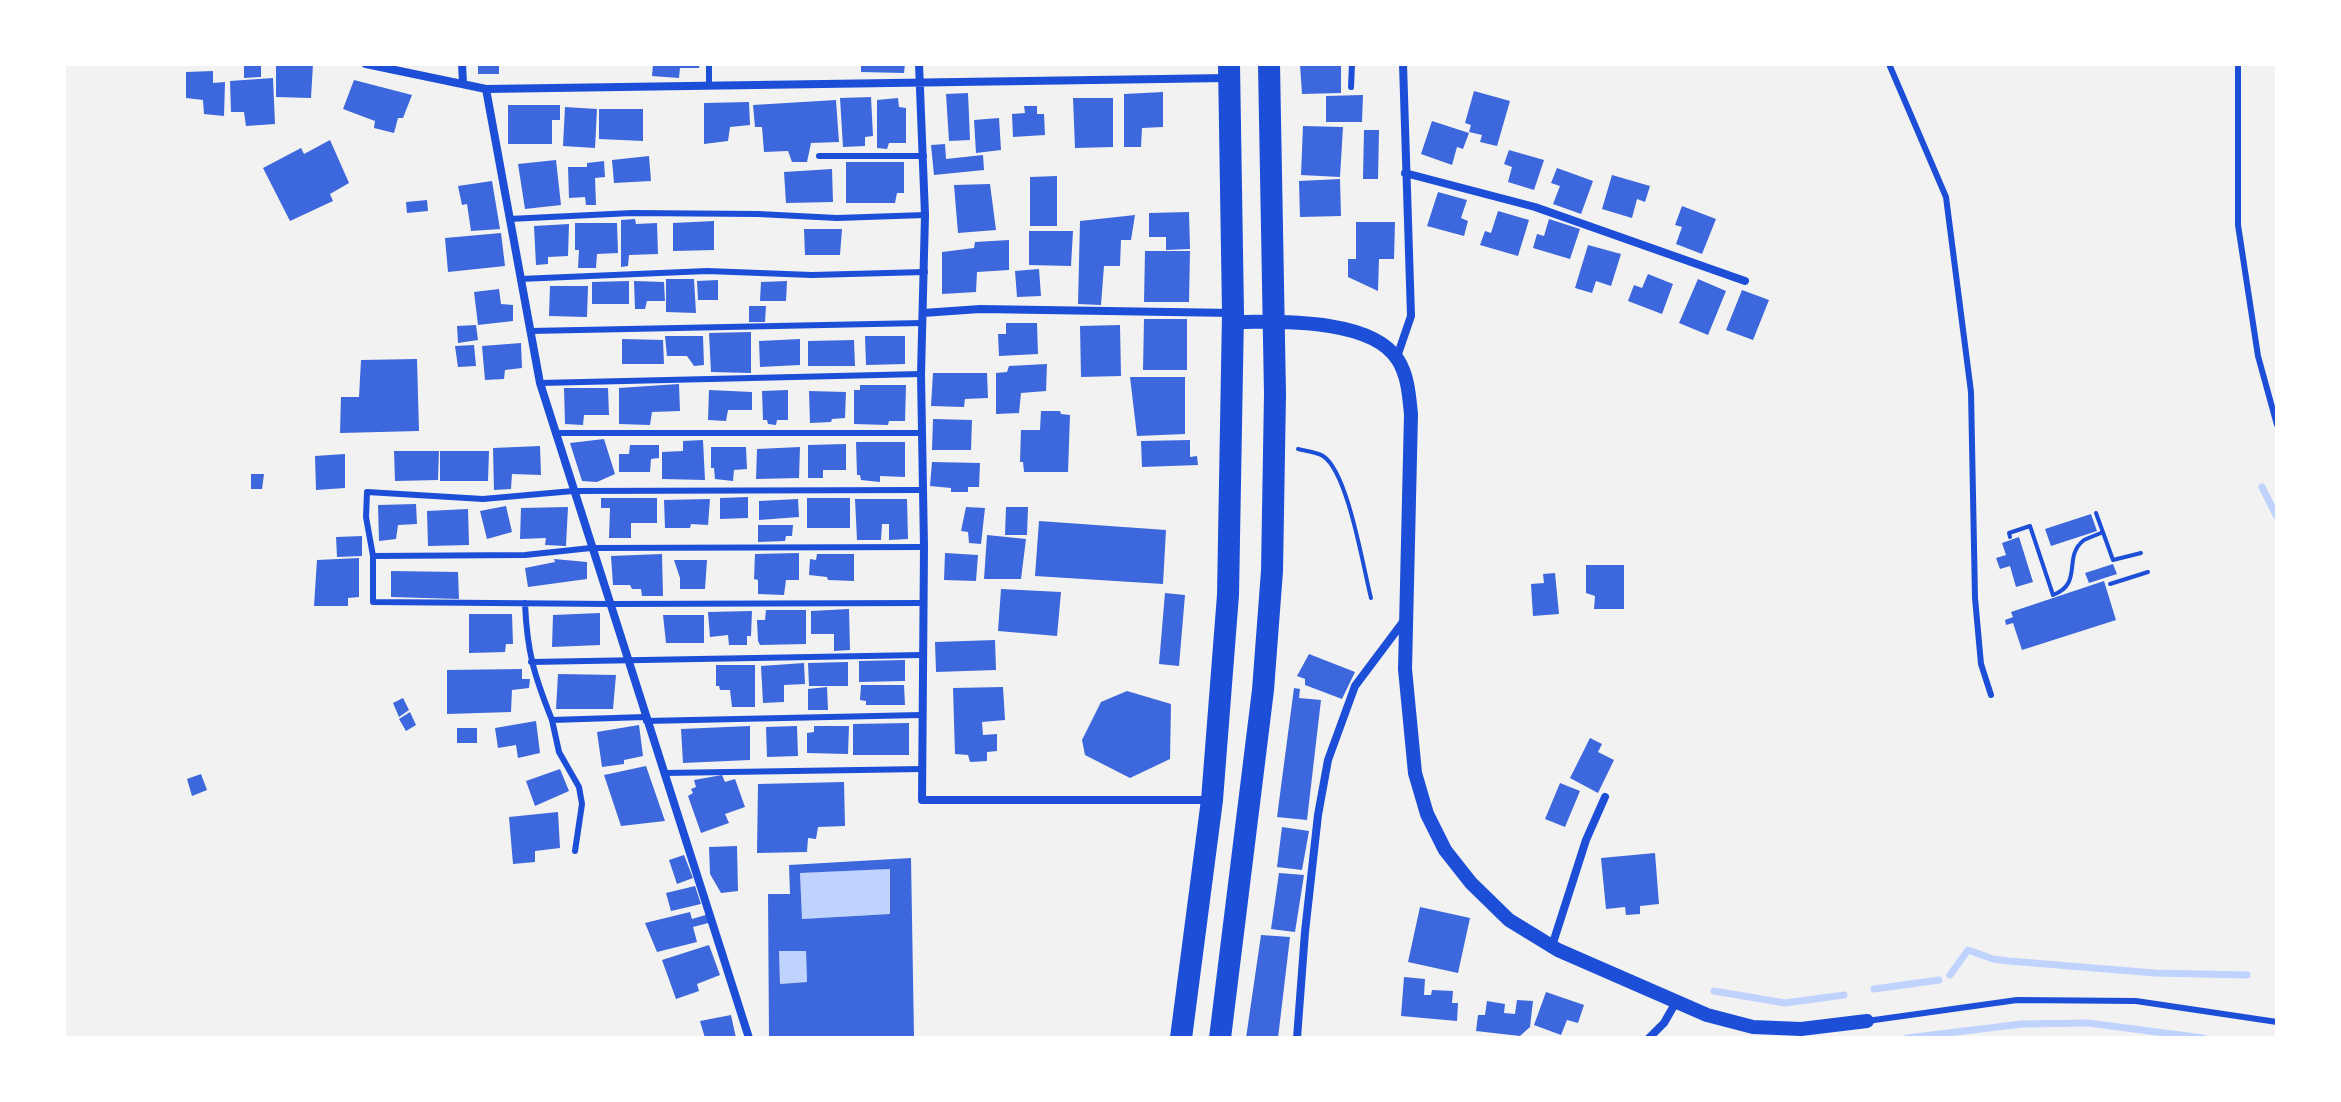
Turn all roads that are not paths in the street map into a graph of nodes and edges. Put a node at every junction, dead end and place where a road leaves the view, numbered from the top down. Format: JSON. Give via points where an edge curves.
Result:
{"nodes":[{"id":1,"x":366,"y":64,"type":"edge"},
{"id":2,"x":462,"y":64,"type":"edge"},
{"id":3,"x":709,"y":64,"type":"edge"},
{"id":4,"x":919,"y":64,"type":"edge"},
{"id":5,"x":1269,"y":64,"type":"edge"},
{"id":6,"x":1352,"y":64,"type":"edge"},
{"id":7,"x":1403,"y":64,"type":"edge"},
{"id":8,"x":1889,"y":64,"type":"edge"},
{"id":9,"x":2238,"y":64,"type":"edge"},
{"id":10,"x":1229,"y":71,"type":"edge"},
{"id":11,"x":463,"y":83,"type":"junction"},
{"id":12,"x":919,"y":83,"type":"junction"},
{"id":13,"x":709,"y":85,"type":"junction"},
{"id":14,"x":1351,"y":87,"type":"dead end"},
{"id":15,"x":486,"y":89,"type":"junction"},
{"id":16,"x":819,"y":156,"type":"dead end"},
{"id":17,"x":924,"y":156,"type":"junction"},
{"id":18,"x":1405,"y":173,"type":"junction"},
{"id":19,"x":925,"y":215,"type":"junction"},
{"id":20,"x":509,"y":219,"type":"junction"},
{"id":21,"x":925,"y":272,"type":"junction"},
{"id":22,"x":520,"y":279,"type":"junction"},
{"id":23,"x":1745,"y":281,"type":"dead end"},
{"id":24,"x":1233,"y":317,"type":"junction"},
{"id":25,"x":923,"y":318,"type":"junction"},
{"id":26,"x":1273,"y":322,"type":"junction"},
{"id":27,"x":530,"y":331,"type":"junction"},
{"id":28,"x":1397,"y":357,"type":"junction"},
{"id":29,"x":921,"y":374,"type":"junction"},
{"id":30,"x":540,"y":383,"type":"junction"},
{"id":31,"x":2277,"y":425,"type":"edge"},
{"id":32,"x":555,"y":433,"type":"junction"},
{"id":33,"x":922,"y":433,"type":"junction"},
{"id":34,"x":922,"y":490,"type":"junction"},
{"id":35,"x":573,"y":491,"type":"junction"},
{"id":36,"x":924,"y":547,"type":"junction"},
{"id":37,"x":591,"y":548,"type":"junction"},
{"id":38,"x":373,"y":556,"type":"junction"},
{"id":39,"x":525,"y":603,"type":"junction"},
{"id":40,"x":922,"y":603,"type":"junction"},
{"id":41,"x":611,"y":604,"type":"junction"},
{"id":42,"x":1408,"y":616,"type":"junction"},
{"id":43,"x":922,"y":655,"type":"junction"},
{"id":44,"x":627,"y":659,"type":"junction"},
{"id":45,"x":531,"y":662,"type":"junction"},
{"id":46,"x":1991,"y":695,"type":"dead end"},
{"id":47,"x":921,"y":715,"type":"junction"},
{"id":48,"x":645,"y":719,"type":"junction"},
{"id":49,"x":552,"y":720,"type":"junction"},
{"id":50,"x":923,"y":769,"type":"junction"},
{"id":51,"x":664,"y":773,"type":"junction"},
{"id":52,"x":1605,"y":797,"type":"dead end"},
{"id":53,"x":1212,"y":800,"type":"junction"},
{"id":54,"x":575,"y":851,"type":"dead end"},
{"id":55,"x":1552,"y":947,"type":"junction"},
{"id":56,"x":1676,"y":1002,"type":"junction"},
{"id":57,"x":1867,"y":1021,"type":"joint"},
{"id":58,"x":2277,"y":1022,"type":"edge"},
{"id":59,"x":1754,"y":1033,"type":"edge"},
{"id":60,"x":749,"y":1038,"type":"edge"},
{"id":61,"x":1181,"y":1038,"type":"edge"},
{"id":62,"x":1220,"y":1038,"type":"edge"},
{"id":63,"x":1297,"y":1038,"type":"edge"},
{"id":64,"x":1649,"y":1038,"type":"edge"}],
"edges":[{"from":1,"to":11,"type":"street"},
{"from":2,"to":11,"type":"street"},
{"from":3,"to":13,"type":"lane"},
{"from":4,"to":12,"type":"street"},
{"from":5,"to":26,"type":"highway"},
{"from":6,"to":14,"type":"lane"},
{"from":7,"to":18,"type":"street"},
{"from":8,"to":46,"type":"lane","via":[[1946,197],[1971,392],[1975,598],[1981,664]]},
{"from":9,"to":31,"type":"lane","via":[[2238,225],[2258,356]]},
{"from":10,"to":12,"type":"street"},
{"from":10,"to":24,"type":"highway"},
{"from":11,"to":15,"type":"street"},
{"from":12,"to":13,"type":"street"},
{"from":12,"to":17,"type":"street"},
{"from":13,"to":15,"type":"street"},
{"from":15,"to":20,"type":"street"},
{"from":16,"to":17,"type":"lane"},
{"from":17,"to":19,"type":"street"},
{"from":18,"to":23,"type":"street","via":[[1535,207]]},
{"from":18,"to":28,"type":"street","via":[[1411,316]]},
{"from":19,"to":20,"type":"lane","via":[[632,213]]},
{"from":19,"to":21,"type":"street"},
{"from":20,"to":22,"type":"street"},
{"from":21,"to":22,"type":"lane","via":[[707,271]]},
{"from":21,"to":25,"type":"street"},
{"from":22,"to":27,"type":"street"},
{"from":24,"to":25,"type":"street","via":[[980,309]]},
{"from":24,"to":26,"type":"street"},
{"from":24,"to":53,"type":"highway","via":[[1228,595]]},
{"from":25,"to":27,"type":"lane"},
{"from":25,"to":29,"type":"street"},
{"from":26,"to":28,"type":"street","via":[[1358,332]]},
{"from":26,"to":62,"type":"highway","via":[[1271,586]]},
{"from":27,"to":30,"type":"street"},
{"from":28,"to":42,"type":"street","via":[[1407,380],[1411,414]]},
{"from":29,"to":30,"type":"lane"},
{"from":29,"to":33,"type":"street"},
{"from":30,"to":32,"type":"street"},
{"from":32,"to":33,"type":"lane"},
{"from":32,"to":35,"type":"street"},
{"from":33,"to":34,"type":"street"},
{"from":34,"to":35,"type":"lane"},
{"from":34,"to":36,"type":"street"},
{"from":35,"to":37,"type":"street"},
{"from":35,"to":38,"type":"lane","via":[[483,499],[367,492]]},
{"from":36,"to":37,"type":"lane"},
{"from":36,"to":40,"type":"street"},
{"from":37,"to":38,"type":"lane","via":[[525,555]]},
{"from":37,"to":41,"type":"street"},
{"from":38,"to":39,"type":"lane","via":[[373,602]]},
{"from":39,"to":41,"type":"lane"},
{"from":39,"to":45,"type":"lane"},
{"from":40,"to":41,"type":"lane"},
{"from":40,"to":43,"type":"street"},
{"from":41,"to":44,"type":"street"},
{"from":42,"to":55,"type":"street","via":[[1405,669],[1415,773],[1427,814],[1445,850],[1471,883],[1509,920]]},
{"from":42,"to":63,"type":"street","via":[[1355,686],[1328,760],[1306,918]]},
{"from":43,"to":44,"type":"lane"},
{"from":43,"to":47,"type":"street"},
{"from":44,"to":45,"type":"lane"},
{"from":44,"to":48,"type":"street"},
{"from":45,"to":49,"type":"lane"},
{"from":47,"to":48,"type":"lane"},
{"from":47,"to":50,"type":"street"},
{"from":48,"to":49,"type":"lane"},
{"from":48,"to":51,"type":"street"},
{"from":49,"to":54,"type":"lane","via":[[559,752],[579,787],[582,804]]},
{"from":50,"to":51,"type":"lane"},
{"from":50,"to":53,"type":"street","via":[[922,800]]},
{"from":51,"to":60,"type":"street"},
{"from":52,"to":55,"type":"street"},
{"from":53,"to":61,"type":"highway"},
{"from":55,"to":56,"type":"street"},
{"from":56,"to":59,"type":"street"},
{"from":56,"to":64,"type":"street"},
{"from":57,"to":58,"type":"lane","via":[[2017,1000],[2136,1001]]},
{"from":57,"to":59,"type":"street"}]}
